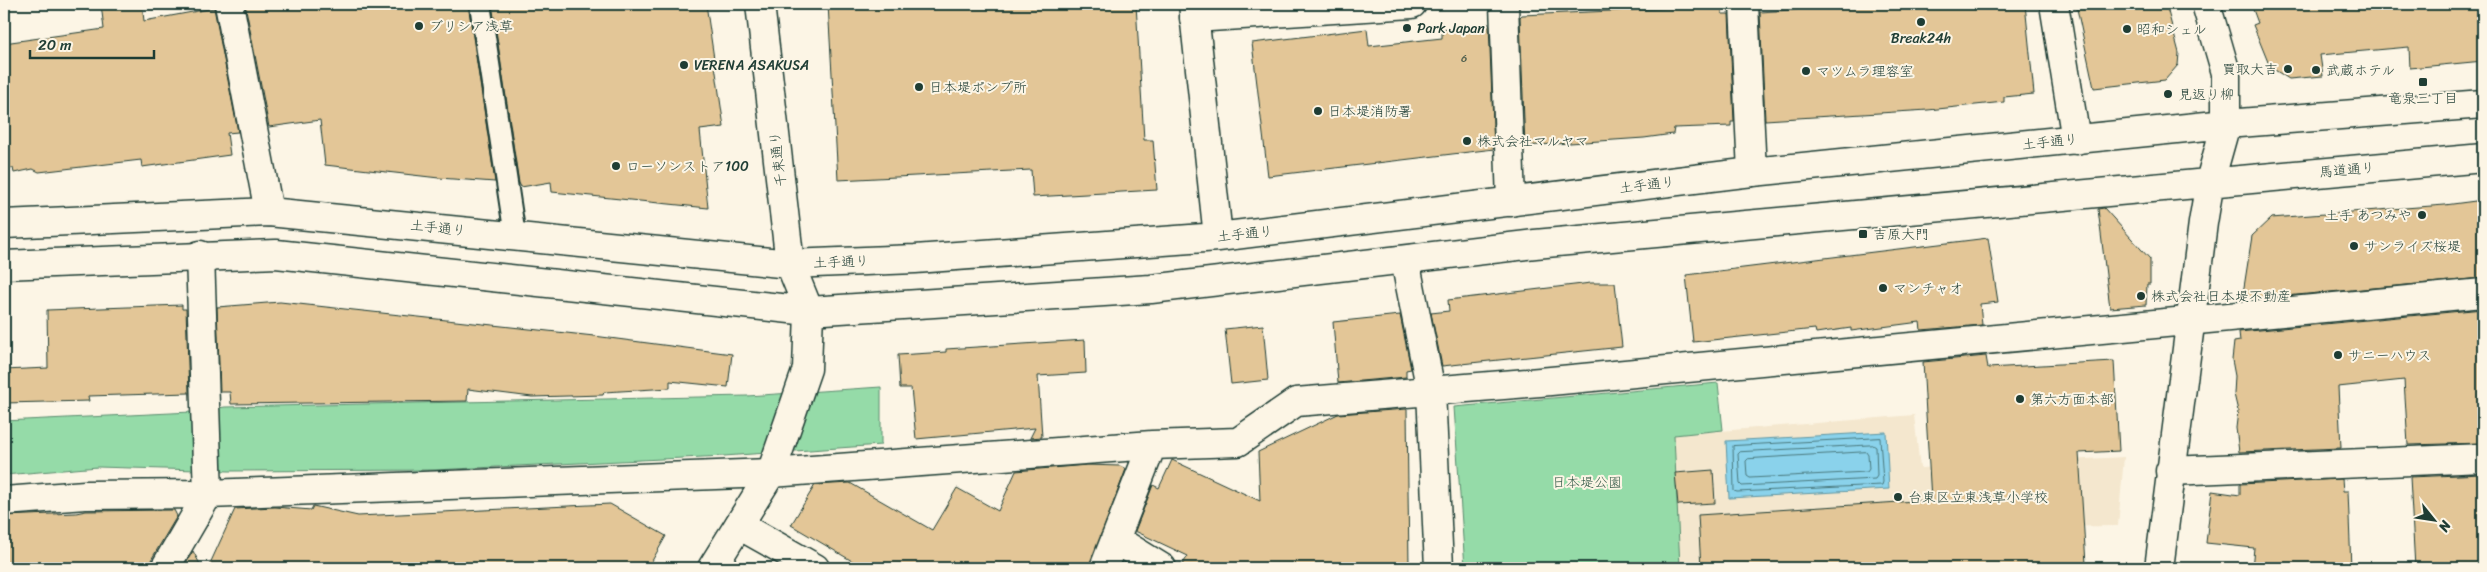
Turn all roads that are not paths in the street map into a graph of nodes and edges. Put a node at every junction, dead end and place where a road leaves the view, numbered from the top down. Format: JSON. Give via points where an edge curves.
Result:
{"nodes":[{"id":1,"x":229,"y":4,"type":"edge"},
{"id":2,"x":480,"y":4,"type":"edge"},
{"id":3,"x":760,"y":4,"type":"edge"},
{"id":4,"x":1412,"y":4,"type":"edge"},
{"id":5,"x":1504,"y":4,"type":"edge"},
{"id":6,"x":1744,"y":4,"type":"edge"},
{"id":7,"x":2054,"y":4,"type":"edge"},
{"id":8,"x":2206,"y":4,"type":"edge"},
{"id":9,"x":1193,"y":11,"type":"edge"},
{"id":10,"x":2483,"y":104,"type":"edge"},
{"id":11,"x":2226,"y":124,"type":"junction"},
{"id":12,"x":2076,"y":140,"type":"junction"},
{"id":13,"x":2483,"y":158,"type":"edge"},
{"id":14,"x":1752,"y":172,"type":"junction"},
{"id":15,"x":2210,"y":181,"type":"junction"},
{"id":16,"x":1511,"y":202,"type":"junction"},
{"id":17,"x":269,"y":212,"type":"junction"},
{"id":18,"x":4,"y":224,"type":"edge"},
{"id":19,"x":516,"y":236,"type":"junction"},
{"id":20,"x":1218,"y":237,"type":"junction"},
{"id":21,"x":200,"y":255,"type":"junction"},
{"id":22,"x":1406,"y":260,"type":"junction"},
{"id":23,"x":4,"y":264,"type":"edge"},
{"id":24,"x":790,"y":264,"type":"junction"},
{"id":25,"x":2483,"y":293,"type":"edge"},
{"id":26,"x":810,"y":312,"type":"junction"},
{"id":27,"x":2189,"y":322,"type":"junction"},
{"id":28,"x":1431,"y":391,"type":"junction"},
{"id":29,"x":1152,"y":445,"type":"junction"},
{"id":30,"x":2483,"y":458,"type":"edge"},
{"id":31,"x":2170,"y":471,"type":"junction"},
{"id":32,"x":771,"y":473,"type":"junction"},
{"id":33,"x":208,"y":494,"type":"junction"},
{"id":34,"x":4,"y":501,"type":"edge"},
{"id":35,"x":739,"y":526,"type":"junction"},
{"id":36,"x":1115,"y":539,"type":"junction"},
{"id":37,"x":166,"y":568,"type":"edge"},
{"id":38,"x":712,"y":568,"type":"edge"},
{"id":39,"x":815,"y":568,"type":"edge"},
{"id":40,"x":1104,"y":568,"type":"edge"},
{"id":41,"x":1162,"y":568,"type":"edge"},
{"id":42,"x":1439,"y":568,"type":"edge"},
{"id":43,"x":2158,"y":568,"type":"edge"}],
"edges":[{"from":1,"to":17,"type":"street"},
{"from":2,"to":19,"type":"lane"},
{"from":3,"to":24,"type":"street","name":"千束通り"},
{"from":4,"to":9,"type":"street"},
{"from":5,"to":16,"type":"street"},
{"from":6,"to":14,"type":"street"},
{"from":7,"to":12,"type":"street"},
{"from":8,"to":11,"type":"street","via":[[2226,73]]},
{"from":9,"to":20,"type":"street"},
{"from":10,"to":11,"type":"street","name":"土手通り"},
{"from":11,"to":12,"type":"street","name":"土手通り"},
{"from":11,"to":15,"type":"street"},
{"from":12,"to":14,"type":"street","name":"土手通り"},
{"from":13,"to":15,"type":"street","name":"馬道通り"},
{"from":14,"to":16,"type":"street","name":"土手通り"},
{"from":15,"to":22,"type":"street","via":[[1535,244]]},
{"from":15,"to":27,"type":"street"},
{"from":16,"to":20,"type":"street","name":"土手通り"},
{"from":17,"to":18,"type":"street","name":"土手通り"},
{"from":17,"to":19,"type":"street","name":"土手通り"},
{"from":19,"to":24,"type":"street","name":"土手通り"},
{"from":20,"to":24,"type":"street","name":"土手通り","via":[[915,259]]},
{"from":21,"to":23,"type":"street"},
{"from":21,"to":26,"type":"street","via":[[276,254]]},
{"from":21,"to":33,"type":"street"},
{"from":22,"to":26,"type":"street","via":[[1151,289]]},
{"from":22,"to":28,"type":"street"},
{"from":24,"to":26,"type":"street","name":"千束通り"},
{"from":25,"to":27,"type":"street"},
{"from":26,"to":32,"type":"street","via":[[807,369]]},
{"from":27,"to":28,"type":"street"},
{"from":27,"to":31,"type":"street"},
{"from":28,"to":29,"type":"street","via":[[1296,402],[1238,442]]},
{"from":28,"to":42,"type":"street"},
{"from":29,"to":32,"type":"street"},
{"from":29,"to":36,"type":"street"},
{"from":30,"to":31,"type":"street"},
{"from":31,"to":43,"type":"street"},
{"from":32,"to":33,"type":"street"},
{"from":32,"to":35,"type":"street"},
{"from":33,"to":34,"type":"street","via":[[85,495]]},
{"from":33,"to":37,"type":"street"},
{"from":35,"to":38,"type":"street"},
{"from":35,"to":39,"type":"street"},
{"from":36,"to":40,"type":"street"},
{"from":36,"to":41,"type":"street"}]}
